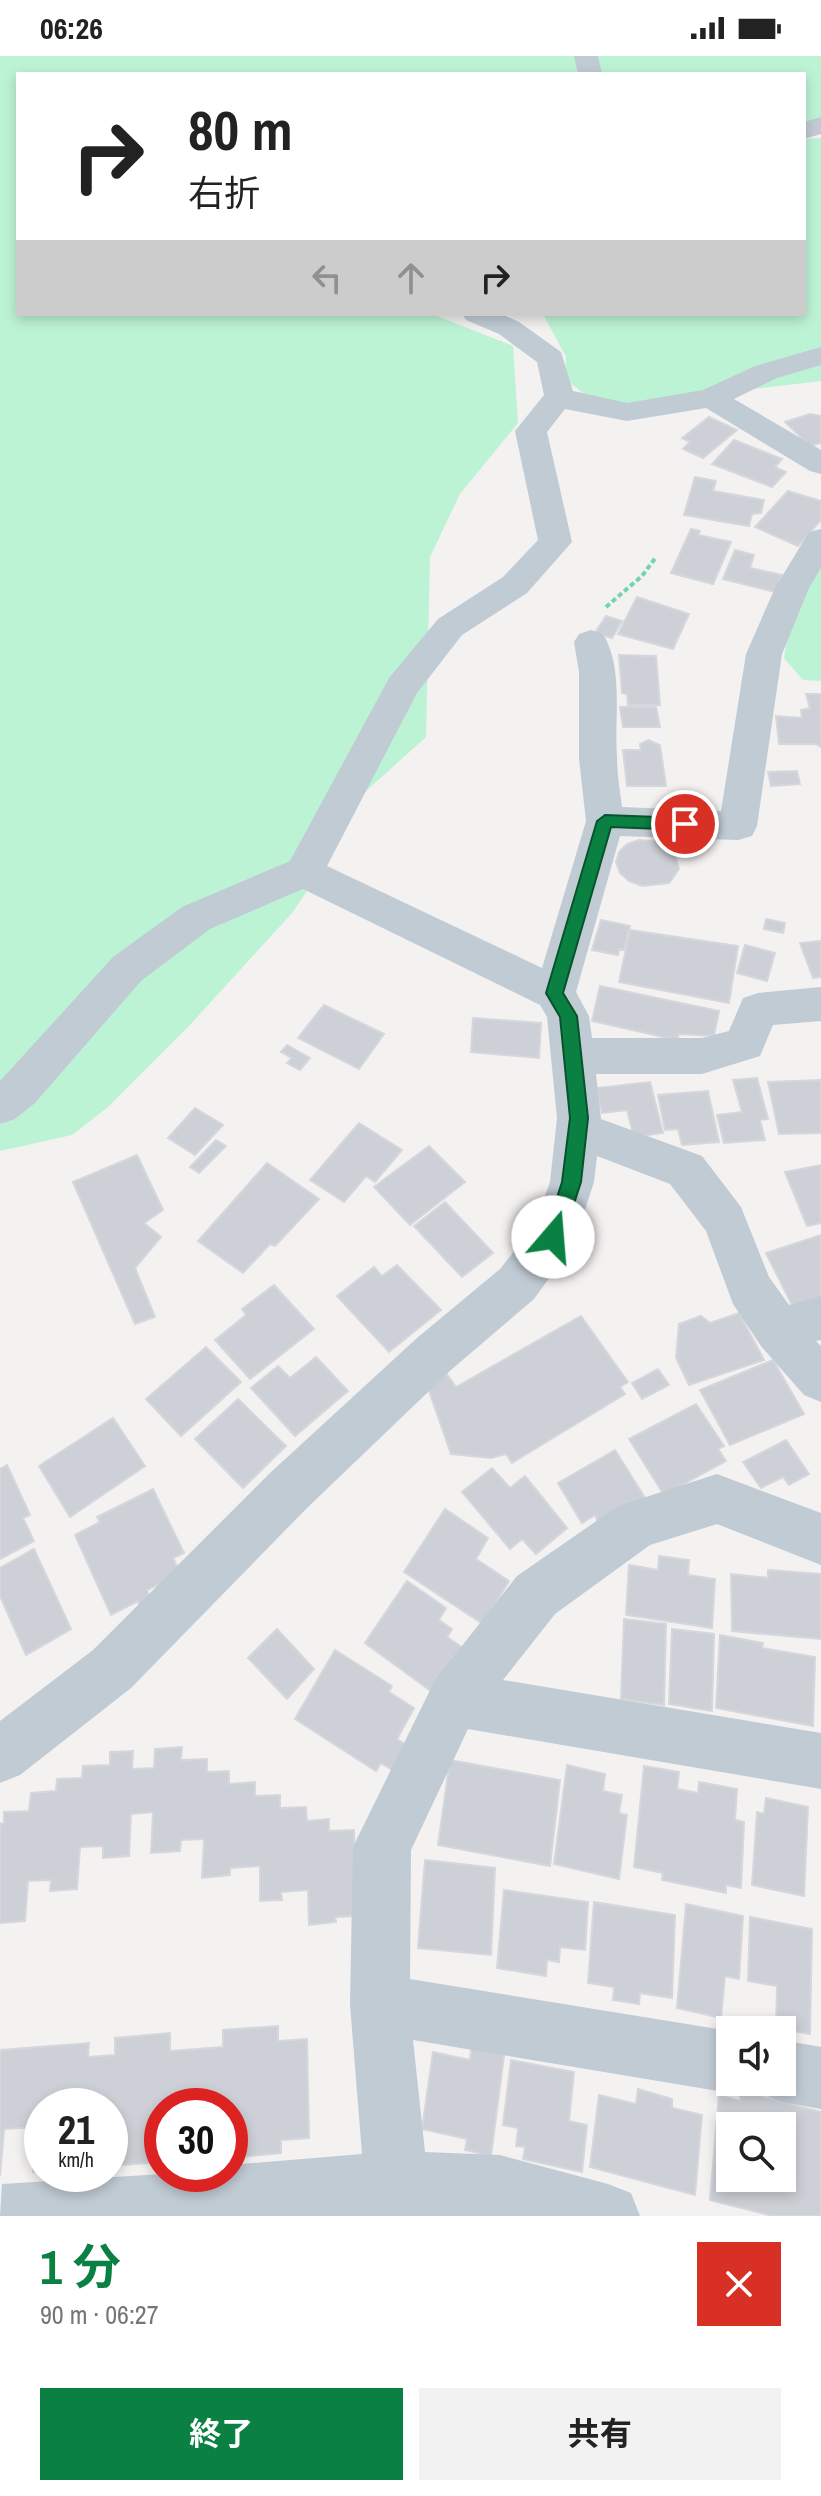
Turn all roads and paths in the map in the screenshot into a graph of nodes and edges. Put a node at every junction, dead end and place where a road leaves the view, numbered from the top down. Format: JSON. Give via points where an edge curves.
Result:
{"nodes":[{"id":1,"x":818,"y":110,"type":"edge"},
{"id":2,"x":806,"y":128,"type":"edge"},
{"id":3,"x":481,"y":316,"type":"edge"},
{"id":4,"x":821,"y":356,"type":"edge"},
{"id":5,"x":559,"y":396,"type":"junction"},
{"id":6,"x":711,"y":398,"type":"junction"},
{"id":7,"x":821,"y":464,"type":"edge"},
{"id":8,"x":821,"y":540,"type":"edge"},
{"id":9,"x":591,"y":642,"type":"dead end"},
{"id":10,"x":605,"y":821,"type":"junction"},
{"id":11,"x":304,"y":872,"type":"junction"},
{"id":12,"x":555,"y":993,"type":"junction"},
{"id":13,"x":821,"y":1004,"type":"edge"},
{"id":14,"x":571,"y":1056,"type":"junction"},
{"id":15,"x":0,"y":1106,"type":"edge"},
{"id":16,"x":579,"y":1132,"type":"junction"},
{"id":17,"x":799,"y":1324,"type":"edge"},
{"id":18,"x":821,"y":1379,"type":"edge"},
{"id":19,"x":821,"y":1539,"type":"edge"},
{"id":20,"x":454,"y":1699,"type":"junction"},
{"id":21,"x":0,"y":1755,"type":"edge"},
{"id":22,"x":821,"y":1761,"type":"edge"},
{"id":23,"x":380,"y":2004,"type":"junction"},
{"id":24,"x":716,"y":2060,"type":"edge"},
{"id":25,"x":796,"y":2074,"type":"edge"},
{"id":26,"x":821,"y":2078,"type":"edge"},
{"id":27,"x":396,"y":2183,"type":"junction"},
{"id":28,"x":2,"y":2216,"type":"edge"},
{"id":29,"x":608,"y":2216,"type":"edge"}],
"edges":[{"from":1,"to":2,"type":"street"},
{"from":3,"to":5,"type":"street","via":[[509,328],[551,358]]},
{"from":4,"to":6,"type":"street","via":[[766,372]]},
{"from":5,"to":6,"type":"street","via":[[627,412]]},
{"from":5,"to":11,"type":"street","via":[[531,431],[555,542],[515,585],[450,627],[402,687]]},
{"from":6,"to":7,"type":"street"},
{"from":8,"to":10,"type":"street","via":[[792,588],[764,654],[738,826]]},
{"from":9,"to":10,"type":"street"},
{"from":10,"to":12,"type":"street"},
{"from":11,"to":12,"type":"street"},
{"from":11,"to":15,"type":"street","via":[[196,918],[127,969]]},
{"from":12,"to":14,"type":"street","via":[[568,1016]]},
{"from":13,"to":14,"type":"street","via":[[758,1010],[745,1044],[702,1056]]},
{"from":14,"to":16,"type":"street"},
{"from":16,"to":17,"type":"street","via":[[686,1170],[725,1221],[750,1289]]},
{"from":16,"to":21,"type":"street","via":[[572,1182],[553,1237],[517,1284],[288,1491],[112,1669]]},
{"from":17,"to":18,"type":"street"},
{"from":19,"to":20,"type":"street","via":[[717,1499],[636,1524],[536,1595]]},
{"from":20,"to":22,"type":"street"},
{"from":20,"to":23,"type":"street","via":[[382,1847]]},
{"from":23,"to":24,"type":"street"},
{"from":23,"to":27,"type":"street"},
{"from":25,"to":26,"type":"street"},
{"from":27,"to":28,"type":"street"},
{"from":27,"to":29,"type":"street","via":[[500,2187]]}]}
